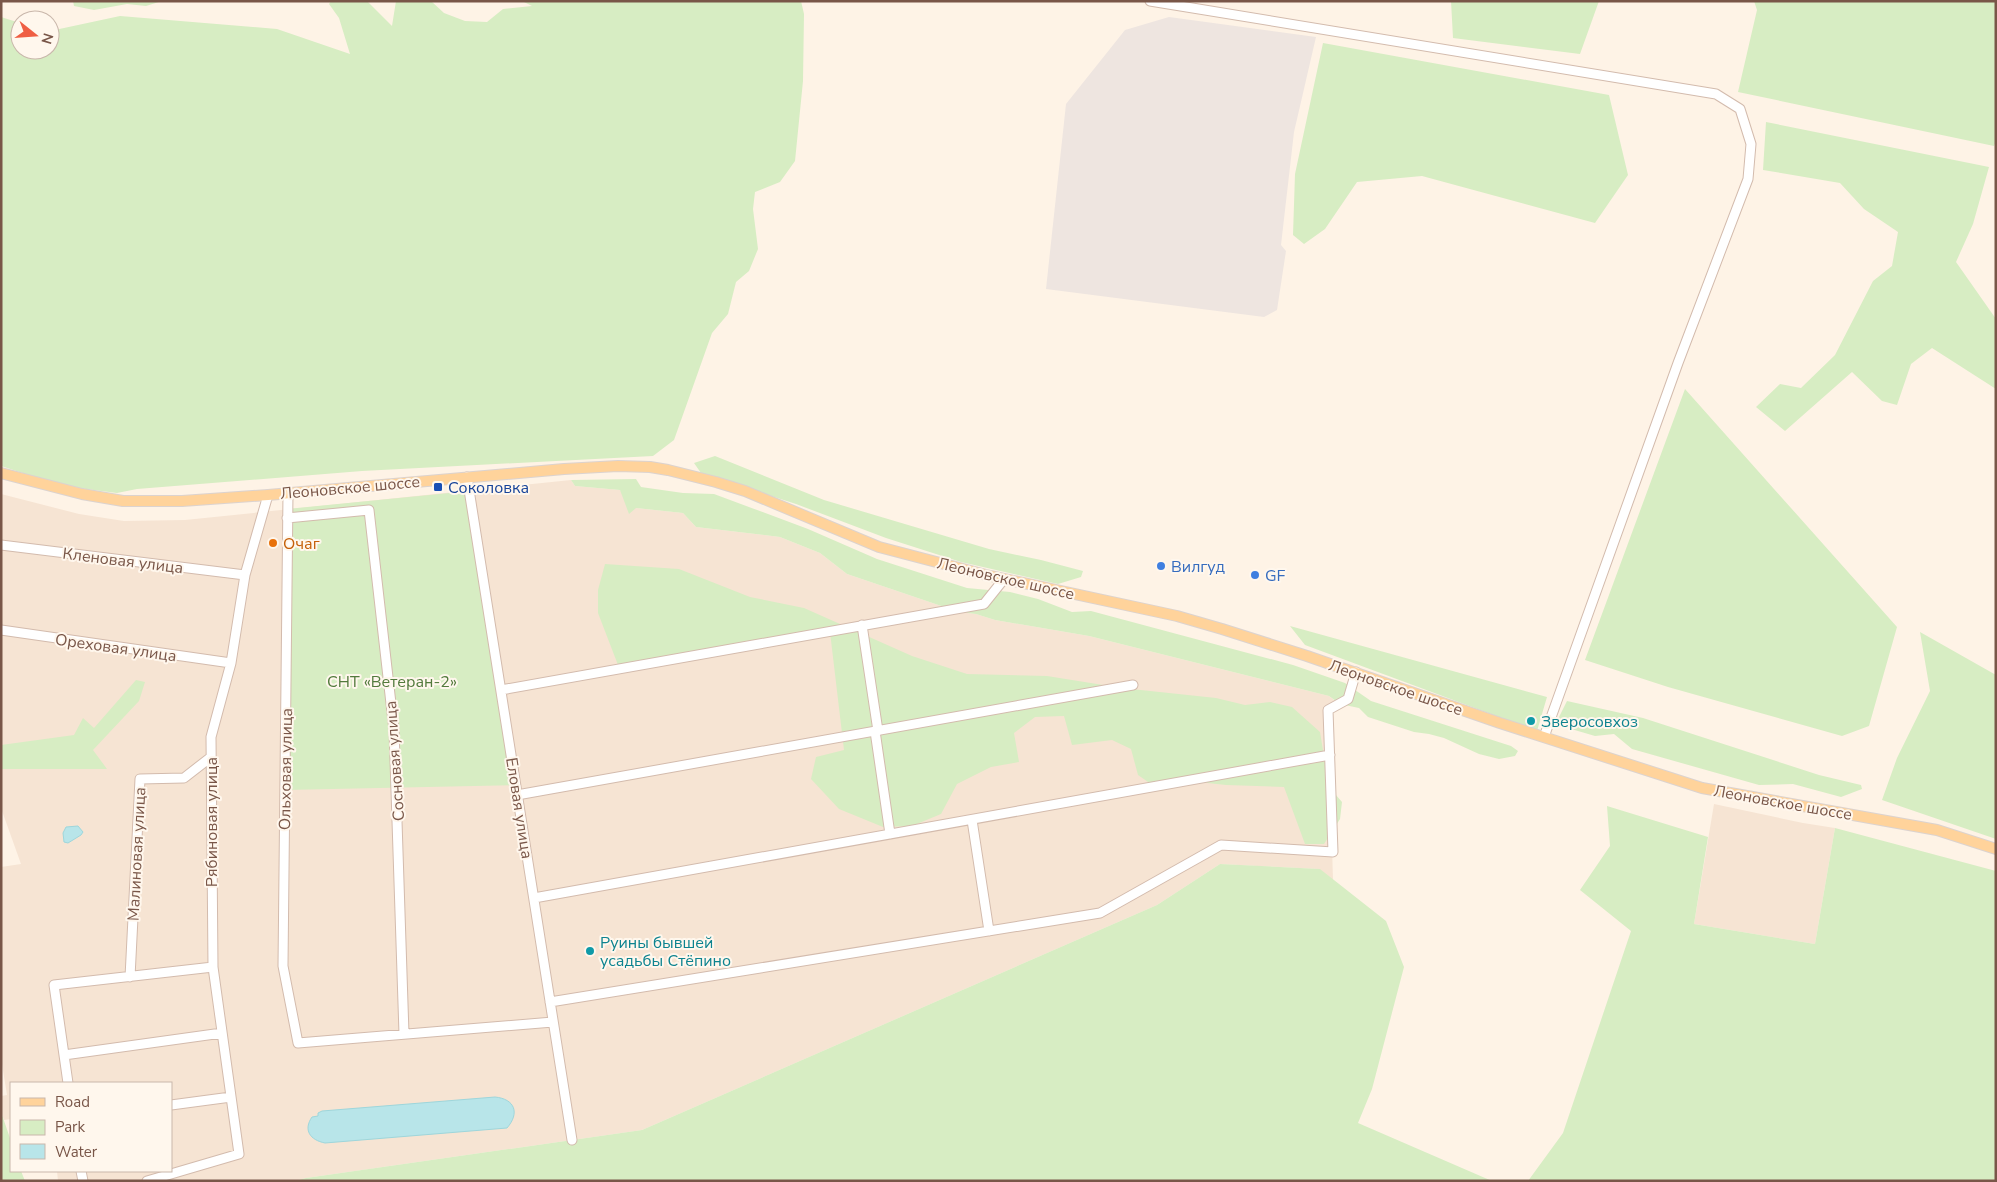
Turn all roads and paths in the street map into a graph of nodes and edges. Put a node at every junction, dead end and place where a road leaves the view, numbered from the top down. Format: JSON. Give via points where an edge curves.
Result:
{"nodes":[{"id":1,"x":1150,"y":1,"type":"edge"},
{"id":2,"x":1,"y":473,"type":"edge"},
{"id":3,"x":468,"y":476,"type":"junction"},
{"id":4,"x":288,"y":493,"type":"junction"},
{"id":5,"x":268,"y":495,"type":"junction"},
{"id":6,"x":287,"y":518,"type":"junction"},
{"id":7,"x":1,"y":545,"type":"edge"},
{"id":8,"x":245,"y":575,"type":"junction"},
{"id":9,"x":1004,"y":579,"type":"junction"},
{"id":10,"x":862,"y":625,"type":"junction"},
{"id":11,"x":1,"y":630,"type":"edge"},
{"id":12,"x":230,"y":663,"type":"junction"},
{"id":13,"x":1356,"y":672,"type":"junction"},
{"id":14,"x":1133,"y":685,"type":"dead end"},
{"id":15,"x":501,"y":690,"type":"junction"},
{"id":16,"x":876,"y":731,"type":"junction"},
{"id":17,"x":1544,"y":737,"type":"junction"},
{"id":18,"x":1330,"y":756,"type":"junction"},
{"id":19,"x":211,"y":757,"type":"junction"},
{"id":20,"x":518,"y":795,"type":"junction"},
{"id":21,"x":972,"y":820,"type":"junction"},
{"id":22,"x":890,"y":834,"type":"junction"},
{"id":23,"x":1996,"y":849,"type":"edge"},
{"id":24,"x":534,"y":898,"type":"junction"},
{"id":25,"x":989,"y":931,"type":"junction"},
{"id":26,"x":212,"y":967,"type":"junction"},
{"id":27,"x":130,"y":976,"type":"junction"},
{"id":28,"x":550,"y":1002,"type":"junction"},
{"id":29,"x":553,"y":1022,"type":"junction"},
{"id":30,"x":222,"y":1033,"type":"junction"},
{"id":31,"x":404,"y":1034,"type":"junction"},
{"id":32,"x":64,"y":1055,"type":"junction"},
{"id":33,"x":68,"y":1082,"type":"edge"},
{"id":34,"x":231,"y":1097,"type":"junction"},
{"id":35,"x":172,"y":1106,"type":"edge"},
{"id":36,"x":572,"y":1140,"type":"dead end"},
{"id":37,"x":147,"y":1181,"type":"edge"}],
"edges":[{"from":1,"to":17,"type":"street","via":[[1716,94],[1740,109],[1751,144],[1748,179],[1678,363]]},
{"from":2,"to":5,"type":"main road","name":"Леоновское шоссе","via":[[123,502]]},
{"from":3,"to":4,"type":"main road","name":"Леоновское шоссе"},
{"from":3,"to":9,"type":"main road","name":"Леоновское шоссе","via":[[618,466],[668,470],[745,491],[879,547]]},
{"from":3,"to":15,"type":"street","name":"Еловая улица"},
{"from":4,"to":5,"type":"main road","name":"Леоновское шоссе"},
{"from":4,"to":6,"type":"street","name":"Ольховая улица"},
{"from":5,"to":8,"type":"street","name":"Рябиновая улица"},
{"from":6,"to":31,"type":"street","name":"Сосновая улица","via":[[369,510],[394,730]]},
{"from":6,"to":31,"type":"street","name":"Ольховая улица","via":[[283,966],[298,1043]]},
{"from":7,"to":8,"type":"street","name":"Кленовая улица"},
{"from":8,"to":12,"type":"street","name":"Рябиновая улица"},
{"from":9,"to":10,"type":"street","via":[[984,604]]},
{"from":9,"to":13,"type":"main road","name":"Леоновское шоссе","via":[[1177,616]]},
{"from":10,"to":15,"type":"street"},
{"from":10,"to":16,"type":"street"},
{"from":11,"to":12,"type":"street","name":"Ореховая улица"},
{"from":12,"to":19,"type":"street","name":"Рябиновая улица","via":[[211,737]]},
{"from":13,"to":17,"type":"main road","name":"Леоновское шоссе"},
{"from":13,"to":18,"type":"street","via":[[1348,699],[1328,710]]},
{"from":14,"to":16,"type":"street"},
{"from":15,"to":20,"type":"street","name":"Еловая улица"},
{"from":16,"to":20,"type":"street"},
{"from":16,"to":22,"type":"street"},
{"from":17,"to":23,"type":"main road","name":"Леоновское шоссе","via":[[1702,788],[1937,830]]},
{"from":18,"to":21,"type":"street"},
{"from":18,"to":25,"type":"street","via":[[1333,852],[1221,846],[1100,912]]},
{"from":19,"to":26,"type":"street","name":"Рябиновая улица"},
{"from":19,"to":27,"type":"street","name":"Малиновая улица","via":[[184,778],[140,779]]},
{"from":20,"to":24,"type":"street","name":"Еловая улица"},
{"from":21,"to":22,"type":"street"},
{"from":21,"to":25,"type":"street"},
{"from":22,"to":24,"type":"street"},
{"from":24,"to":28,"type":"street","name":"Еловая улица"},
{"from":25,"to":28,"type":"street"},
{"from":26,"to":27,"type":"street"},
{"from":26,"to":30,"type":"street","name":"Рябиновая улица"},
{"from":27,"to":32,"type":"street","via":[[54,985]]},
{"from":28,"to":29,"type":"street","name":"Еловая улица"},
{"from":29,"to":31,"type":"street"},
{"from":29,"to":36,"type":"street","name":"Еловая улица"},
{"from":30,"to":32,"type":"street"},
{"from":30,"to":34,"type":"street","name":"Рябиновая улица"},
{"from":32,"to":33,"type":"street"},
{"from":34,"to":35,"type":"street"},
{"from":34,"to":37,"type":"street","name":"Рябиновая улица","via":[[239,1154]]}]}
